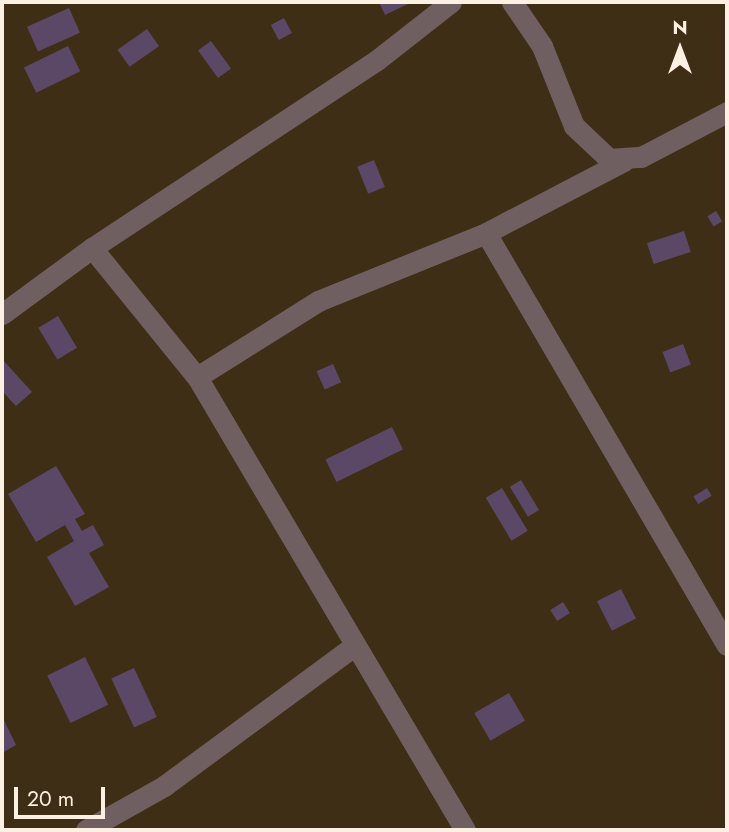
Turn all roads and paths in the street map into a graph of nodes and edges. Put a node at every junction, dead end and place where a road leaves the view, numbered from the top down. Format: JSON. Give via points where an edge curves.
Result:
{"nodes":[{"id":1,"x":451,"y":2,"type":"edge"},
{"id":2,"x":512,"y":2,"type":"edge"},
{"id":3,"x":724,"y":121,"type":"edge"},
{"id":4,"x":624,"y":161,"type":"junction"},
{"id":5,"x":486,"y":233,"type":"junction"},
{"id":6,"x":92,"y":248,"type":"junction"},
{"id":7,"x":2,"y":314,"type":"edge"},
{"id":8,"x":197,"y":377,"type":"junction"},
{"id":9,"x":727,"y":645,"type":"edge"},
{"id":10,"x":354,"y":646,"type":"junction"},
{"id":11,"x":86,"y":830,"type":"edge"},
{"id":12,"x":464,"y":830,"type":"edge"}],
"edges":[{"from":1,"to":6,"type":"street","via":[[377,60]]},
{"from":2,"to":4,"type":"street","via":[[542,46],[574,126],[597,152]]},
{"from":3,"to":4,"type":"street"},
{"from":4,"to":5,"type":"street"},
{"from":5,"to":8,"type":"street","via":[[318,301]]},
{"from":5,"to":9,"type":"street"},
{"from":6,"to":7,"type":"street"},
{"from":6,"to":8,"type":"street"},
{"from":8,"to":10,"type":"street"},
{"from":10,"to":11,"type":"street","via":[[164,786]]},
{"from":10,"to":12,"type":"street"}]}
